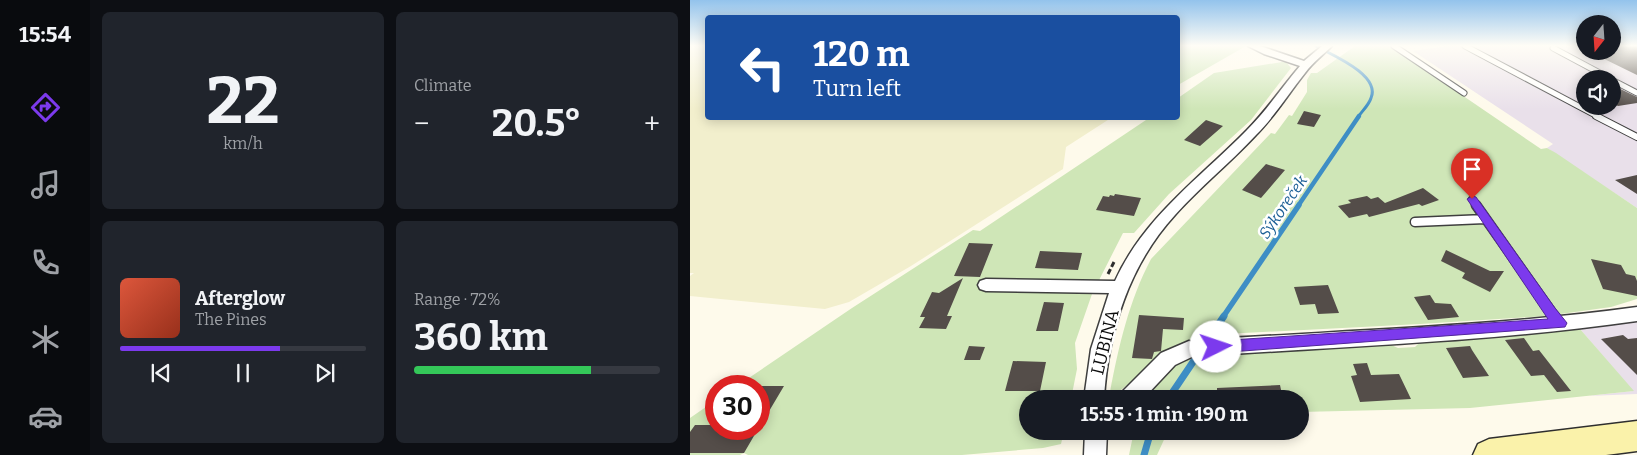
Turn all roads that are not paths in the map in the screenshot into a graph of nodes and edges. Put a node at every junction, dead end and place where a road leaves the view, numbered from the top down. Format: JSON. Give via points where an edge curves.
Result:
{"nodes":[{"id":1,"x":1304,"y":67,"type":"edge"},
{"id":2,"x":1426,"y":67,"type":"edge"},
{"id":3,"x":1503,"y":67,"type":"edge"},
{"id":4,"x":1621,"y":84,"type":"edge"},
{"id":5,"x":1464,"y":93,"type":"dead end"},
{"id":6,"x":1637,"y":93,"type":"edge"},
{"id":7,"x":1637,"y":137,"type":"edge"},
{"id":8,"x":1472,"y":199,"type":"dead end"},
{"id":9,"x":1485,"y":219,"type":"junction"},
{"id":10,"x":1415,"y":222,"type":"dead end"},
{"id":11,"x":986,"y":285,"type":"dead end"},
{"id":12,"x":1120,"y":287,"type":"junction"},
{"id":13,"x":1637,"y":314,"type":"edge"},
{"id":14,"x":1560,"y":323,"type":"junction"},
{"id":15,"x":1216,"y":347,"type":"dead end"},
{"id":16,"x":1189,"y":349,"type":"dead end"},
{"id":17,"x":1095,"y":390,"type":"edge"},
{"id":18,"x":1138,"y":390,"type":"edge"},
{"id":19,"x":1637,"y":436,"type":"edge"},
{"id":20,"x":1096,"y":440,"type":"edge"},
{"id":21,"x":1095,"y":455,"type":"edge"},
{"id":22,"x":1489,"y":455,"type":"edge"}],
"edges":[{"from":1,"to":12,"type":"street","name":"LUBINA","via":[[1264,121],[1168,213],[1136,256]]},
{"from":2,"to":5,"type":"lane"},
{"from":3,"to":7,"type":"lane"},
{"from":4,"to":6,"type":"lane"},
{"from":8,"to":9,"type":"lane"},
{"from":9,"to":10,"type":"lane"},
{"from":9,"to":14,"type":"lane"},
{"from":11,"to":12,"type":"street"},
{"from":12,"to":17,"type":"street","name":"LUBINA","via":[[1101,346]]},
{"from":13,"to":14,"type":"street"},
{"from":14,"to":15,"type":"street"},
{"from":16,"to":18,"type":"street","via":[[1168,359]]},
{"from":19,"to":22,"type":"main road"},
{"from":20,"to":21,"type":"street"}]}
